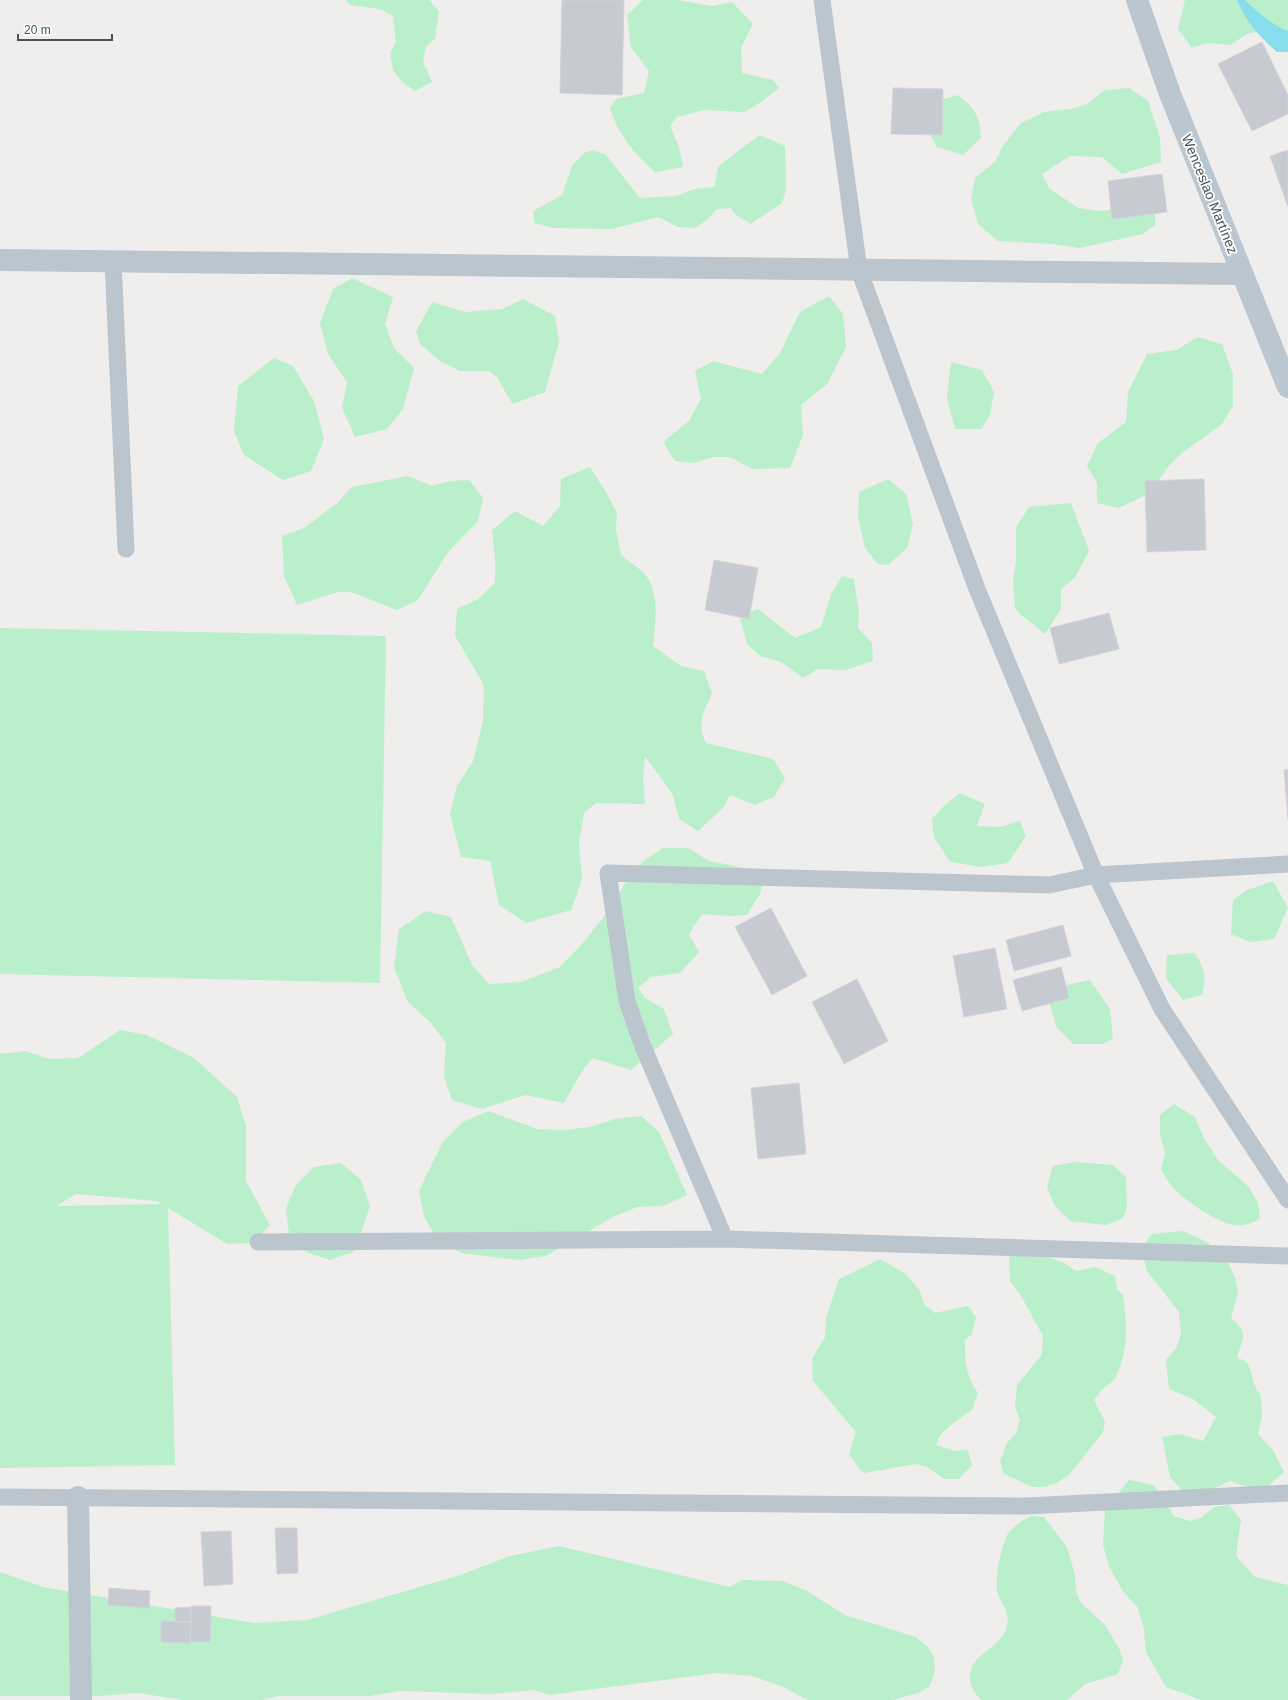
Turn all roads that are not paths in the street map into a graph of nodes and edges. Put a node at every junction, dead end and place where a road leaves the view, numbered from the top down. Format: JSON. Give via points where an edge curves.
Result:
{"nodes":[{"id":1,"x":822,"y":0,"type":"edge"},
{"id":2,"x":1137,"y":0,"type":"edge"},
{"id":3,"x":0,"y":260,"type":"edge"},
{"id":4,"x":113,"y":261,"type":"junction"},
{"id":5,"x":859,"y":270,"type":"junction"},
{"id":6,"x":1242,"y":274,"type":"junction"},
{"id":7,"x":1288,"y":387,"type":"edge"},
{"id":8,"x":126,"y":549,"type":"dead end"},
{"id":9,"x":1288,"y":864,"type":"edge"},
{"id":10,"x":1096,"y":875,"type":"junction"},
{"id":11,"x":1288,"y":1200,"type":"edge"},
{"id":12,"x":725,"y":1239,"type":"junction"},
{"id":13,"x":258,"y":1242,"type":"dead end"},
{"id":14,"x":1288,"y":1256,"type":"edge"},
{"id":15,"x":1288,"y":1493,"type":"edge"},
{"id":16,"x":0,"y":1496,"type":"edge"},
{"id":17,"x":78,"y":1497,"type":"junction"},
{"id":18,"x":81,"y":1700,"type":"edge"}],
"edges":[{"from":1,"to":5,"type":"lane"},
{"from":2,"to":6,"type":"main road","name":"Wenceslao Martínez","via":[[1170,94]]},
{"from":3,"to":4,"type":"street"},
{"from":4,"to":5,"type":"street"},
{"from":4,"to":8,"type":"lane"},
{"from":5,"to":6,"type":"street"},
{"from":5,"to":10,"type":"lane","via":[[977,589]]},
{"from":6,"to":7,"type":"main road","name":"Wenceslao Martínez"},
{"from":9,"to":10,"type":"lane"},
{"from":10,"to":11,"type":"lane","via":[[1162,1009]]},
{"from":10,"to":12,"type":"lane","via":[[1049,885],[608,872],[627,1001],[642,1044]]},
{"from":12,"to":13,"type":"lane"},
{"from":12,"to":14,"type":"lane"},
{"from":15,"to":17,"type":"lane","via":[[1026,1506]]},
{"from":16,"to":17,"type":"lane"},
{"from":17,"to":18,"type":"street"}]}
